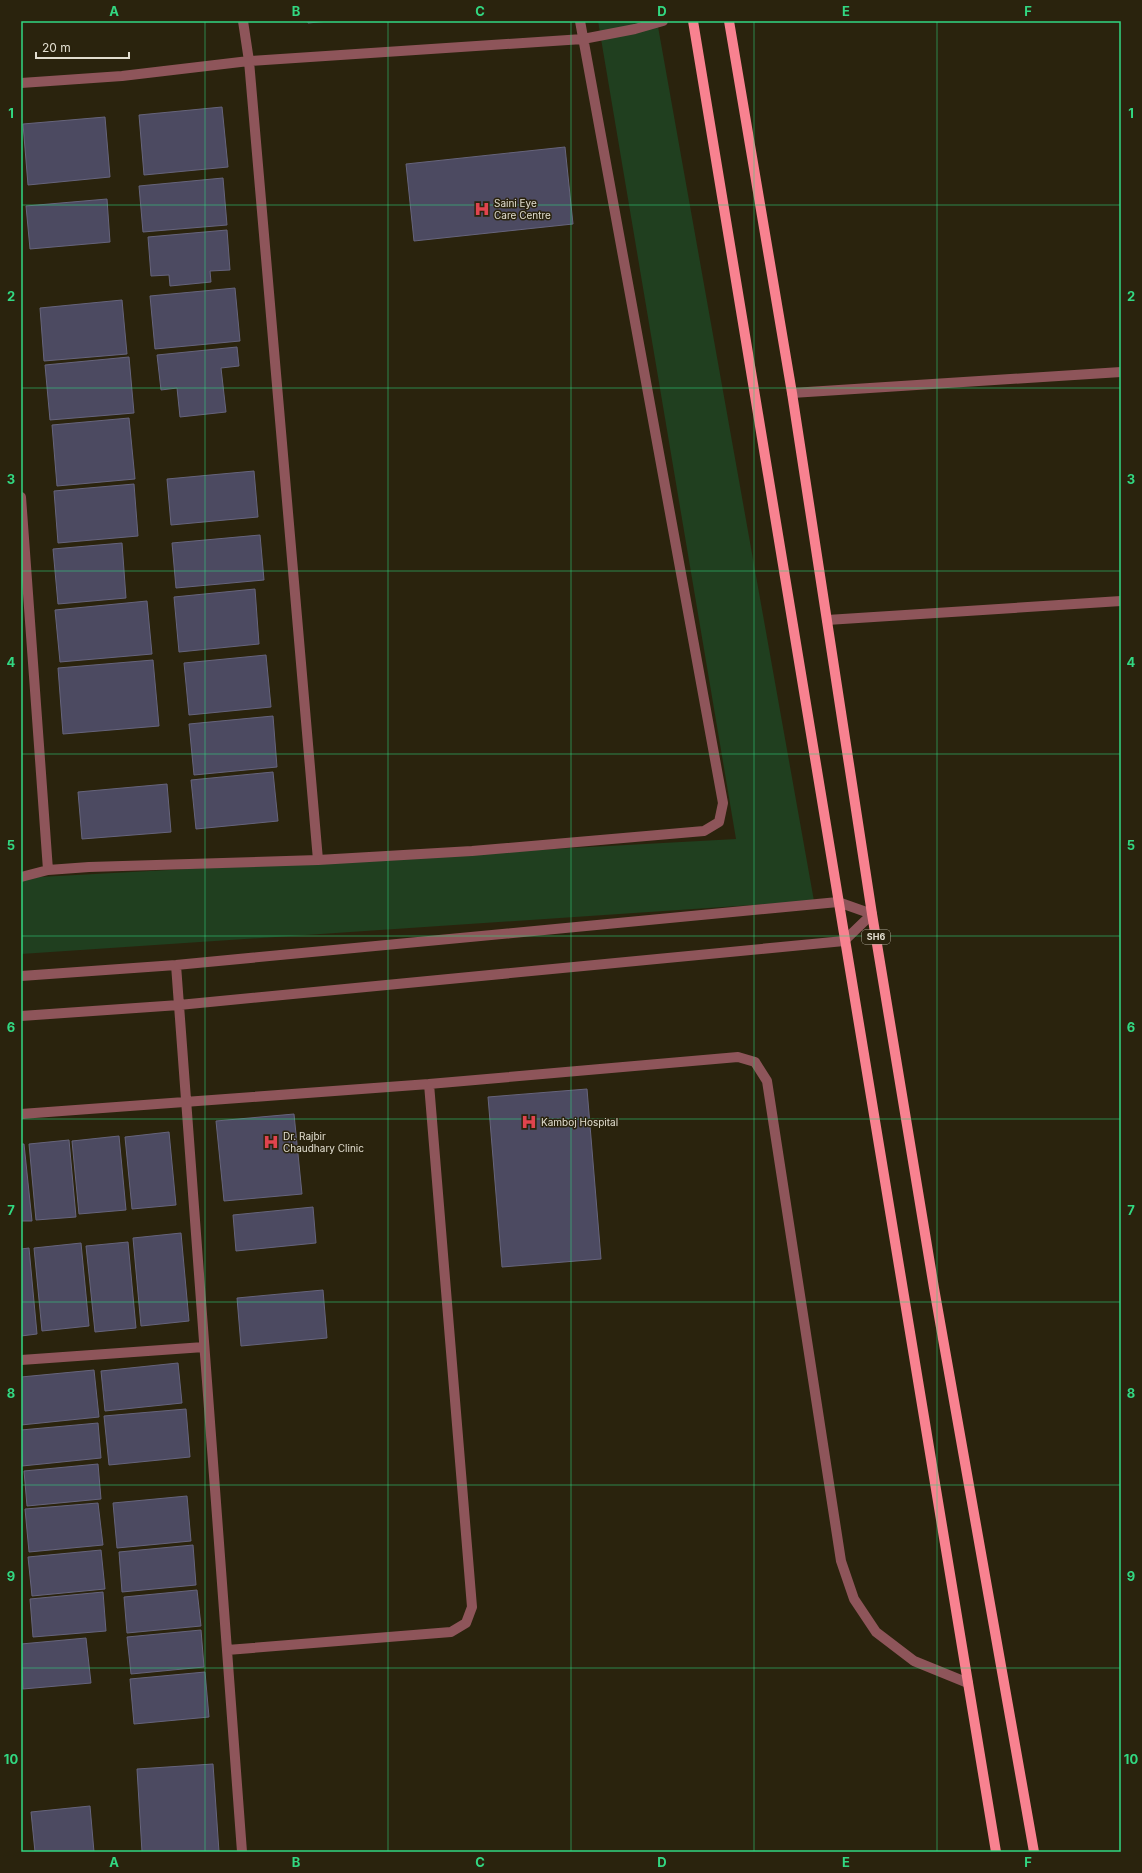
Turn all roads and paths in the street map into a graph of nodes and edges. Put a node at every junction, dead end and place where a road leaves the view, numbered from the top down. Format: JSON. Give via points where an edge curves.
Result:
{"nodes":[{"id":1,"x":243,"y":21,"type":"edge"},
{"id":2,"x":580,"y":21,"type":"edge"},
{"id":3,"x":663,"y":21,"type":"edge"},
{"id":4,"x":693,"y":21,"type":"edge"},
{"id":5,"x":729,"y":21,"type":"edge"},
{"id":6,"x":583,"y":39,"type":"junction"},
{"id":7,"x":249,"y":61,"type":"junction"},
{"id":8,"x":21,"y":83,"type":"edge"},
{"id":9,"x":1121,"y":372,"type":"edge"},
{"id":10,"x":792,"y":393,"type":"junction"},
{"id":11,"x":21,"y":497,"type":"edge"},
{"id":12,"x":1121,"y":601,"type":"edge"},
{"id":13,"x":827,"y":620,"type":"junction"},
{"id":14,"x":318,"y":860,"type":"junction"},
{"id":15,"x":48,"y":870,"type":"junction"},
{"id":16,"x":21,"y":877,"type":"edge"},
{"id":17,"x":838,"y":902,"type":"junction"},
{"id":18,"x":872,"y":914,"type":"junction"},
{"id":19,"x":844,"y":941,"type":"junction"},
{"id":20,"x":176,"y":965,"type":"junction"},
{"id":21,"x":21,"y":976,"type":"edge"},
{"id":22,"x":179,"y":1005,"type":"junction"},
{"id":23,"x":21,"y":1016,"type":"edge"},
{"id":24,"x":429,"y":1084,"type":"junction"},
{"id":25,"x":186,"y":1102,"type":"junction"},
{"id":26,"x":21,"y":1114,"type":"edge"},
{"id":27,"x":204,"y":1347,"type":"junction"},
{"id":28,"x":21,"y":1360,"type":"edge"},
{"id":29,"x":227,"y":1650,"type":"junction"},
{"id":30,"x":968,"y":1683,"type":"junction"},
{"id":31,"x":242,"y":1852,"type":"edge"},
{"id":32,"x":996,"y":1852,"type":"edge"},
{"id":33,"x":1034,"y":1852,"type":"edge"}],
"edges":[{"from":1,"to":7,"type":"street"},
{"from":2,"to":6,"type":"street"},
{"from":3,"to":6,"type":"street","via":[[635,30]]},
{"from":4,"to":17,"type":"main road"},
{"from":5,"to":10,"type":"main road","number":"SH6"},
{"from":6,"to":7,"type":"street"},
{"from":6,"to":14,"type":"street","via":[[723,803],[718,822],[704,831],[472,851]]},
{"from":7,"to":8,"type":"street","via":[[122,76]]},
{"from":7,"to":14,"type":"street"},
{"from":9,"to":10,"type":"street"},
{"from":10,"to":13,"type":"main road","number":"SH6"},
{"from":11,"to":15,"type":"street"},
{"from":12,"to":13,"type":"street"},
{"from":13,"to":18,"type":"main road","number":"SH6"},
{"from":14,"to":15,"type":"street"},
{"from":15,"to":16,"type":"street"},
{"from":17,"to":18,"type":"street"},
{"from":17,"to":19,"type":"main road"},
{"from":17,"to":20,"type":"street"},
{"from":18,"to":19,"type":"street"},
{"from":18,"to":33,"type":"main road","number":"SH6","via":[[934,1288]]},
{"from":19,"to":22,"type":"street"},
{"from":19,"to":30,"type":"main road"},
{"from":20,"to":21,"type":"street"},
{"from":20,"to":22,"type":"street"},
{"from":22,"to":23,"type":"street"},
{"from":22,"to":25,"type":"street"},
{"from":24,"to":25,"type":"street"},
{"from":24,"to":29,"type":"street","via":[[472,1607],[466,1623],[451,1632]]},
{"from":24,"to":30,"type":"street","via":[[738,1057],[755,1062],[767,1081],[841,1561],[854,1600],[876,1632],[914,1661]]},
{"from":25,"to":26,"type":"street"},
{"from":25,"to":27,"type":"street"},
{"from":27,"to":28,"type":"street"},
{"from":27,"to":29,"type":"street"},
{"from":29,"to":31,"type":"street"},
{"from":30,"to":32,"type":"main road"}]}
